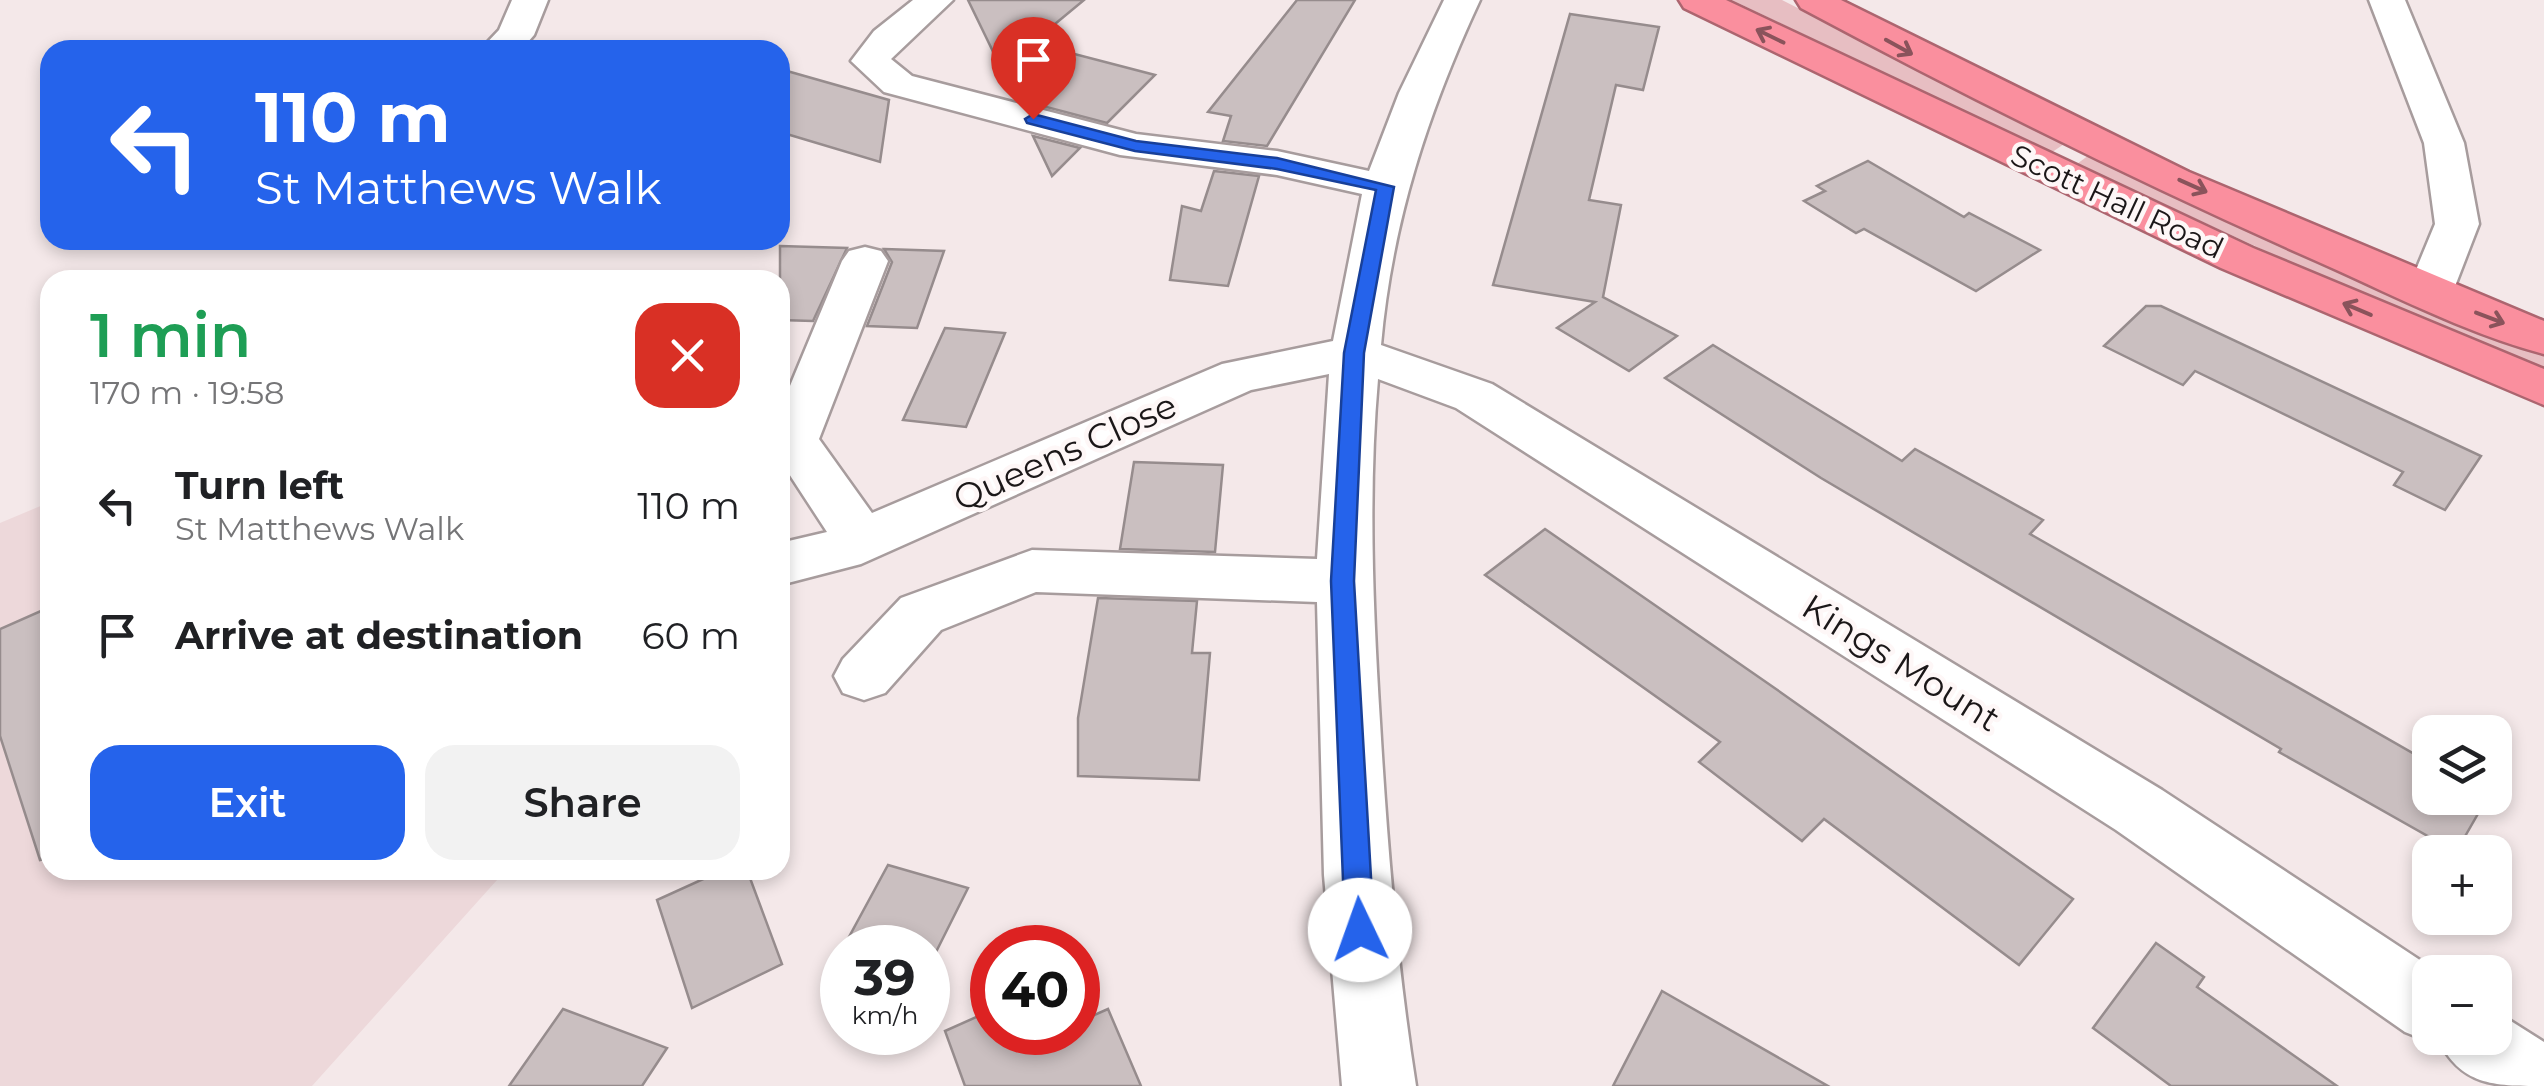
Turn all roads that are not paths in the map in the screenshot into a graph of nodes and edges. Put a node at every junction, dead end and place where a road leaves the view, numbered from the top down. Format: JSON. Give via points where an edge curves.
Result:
{"nodes":[{"id":1,"x":530,"y":0,"type":"edge"},
{"id":2,"x":935,"y":0,"type":"edge"},
{"id":3,"x":1462,"y":0,"type":"edge"},
{"id":4,"x":1697,"y":0,"type":"edge"},
{"id":5,"x":1814,"y":0,"type":"edge"},
{"id":6,"x":2387,"y":0,"type":"edge"},
{"id":7,"x":510,"y":40,"type":"edge"},
{"id":8,"x":1386,"y":187,"type":"junction"},
{"id":9,"x":865,"y":260,"type":"dead end"},
{"id":10,"x":2429,"y":294,"type":"junction"},
{"id":11,"x":2544,"y":339,"type":"edge"},
{"id":12,"x":1354,"y":353,"type":"junction"},
{"id":13,"x":2544,"y":388,"type":"edge"},
{"id":14,"x":862,"y":540,"type":"junction"},
{"id":15,"x":790,"y":561,"type":"edge"},
{"id":16,"x":1342,"y":581,"type":"junction"},
{"id":17,"x":864,"y":676,"type":"dead end"},
{"id":18,"x":2412,"y":996,"type":"edge"},
{"id":19,"x":2499,"y":1055,"type":"edge"},
{"id":20,"x":2544,"y":1085,"type":"edge"},
{"id":21,"x":1379,"y":1086,"type":"edge"}],
"edges":[{"from":1,"to":7,"type":"street"},
{"from":2,"to":8,"type":"street","via":[[886,39],[870,61],[898,84],[1135,146],[1277,164]]},
{"from":3,"to":8,"type":"street"},
{"from":13,"to":4,"type":"highway","name":"Scott Hall Road","one_way":true,"via":[[2237,258]]},
{"from":5,"to":10,"type":"highway","name":"Scott Hall Road","one_way":true,"via":[[1970,85]]},
{"from":6,"to":10,"type":"street","via":[[2444,143],[2457,224]]},
{"from":8,"to":12,"type":"street"},
{"from":9,"to":14,"type":"street","via":[[793,440]]},
{"from":10,"to":11,"type":"highway","name":"Scott Hall Road","one_way":true},
{"from":12,"to":14,"type":"street","name":"Queens Close","via":[[1238,376]]},
{"from":12,"to":16,"type":"street"},
{"from":12,"to":18,"type":"street","name":"Kings Mount","via":[[1474,396],[2139,810]]},
{"from":14,"to":15,"type":"street","name":"Queens Close"},
{"from":16,"to":17,"type":"street","via":[[1032,572],[922,614]]},
{"from":16,"to":21,"type":"street","via":[[1361,968]]},
{"from":19,"to":20,"type":"street"}]}
